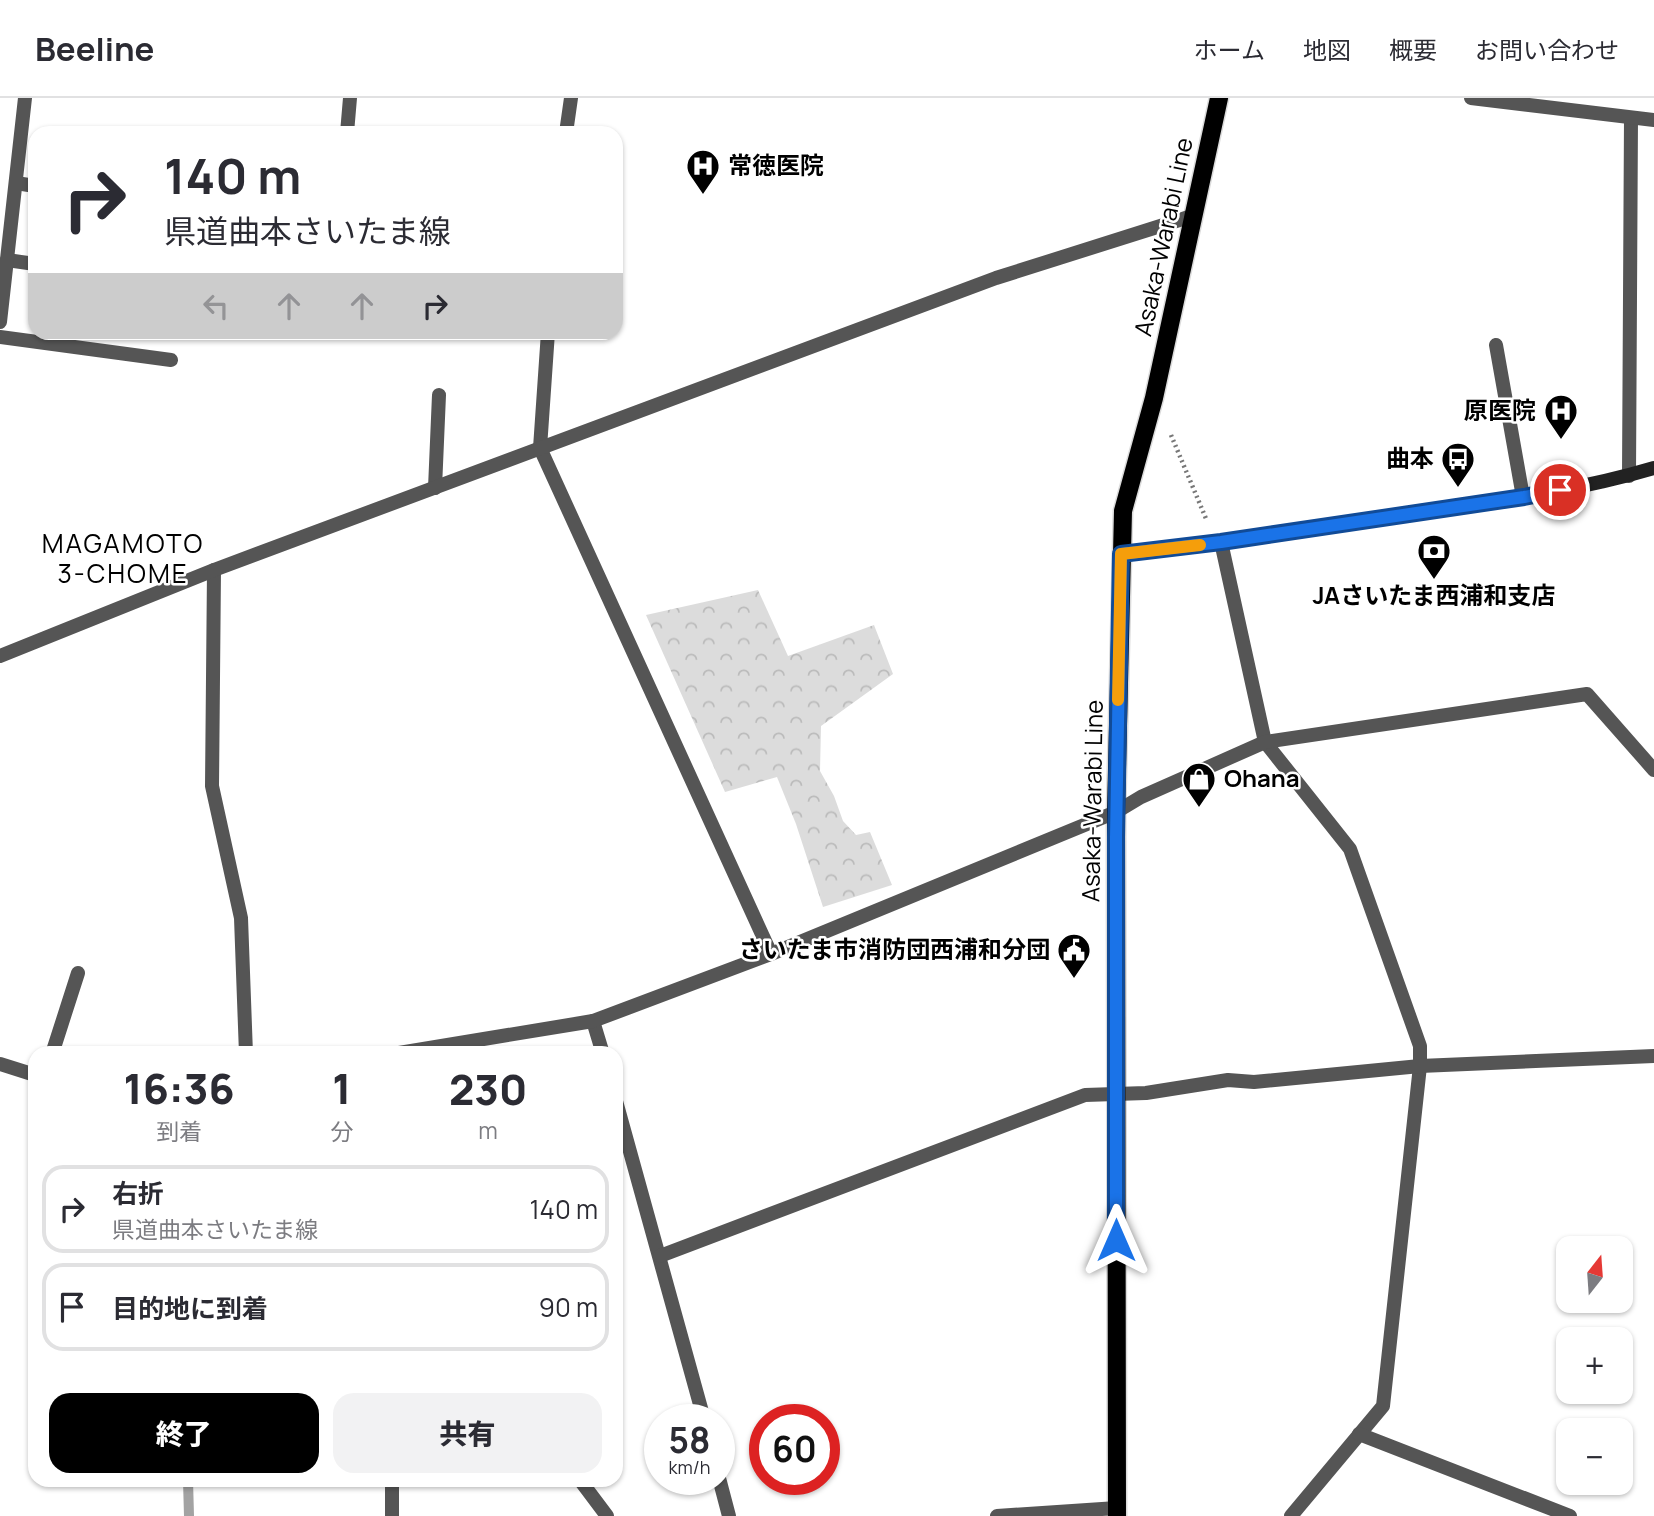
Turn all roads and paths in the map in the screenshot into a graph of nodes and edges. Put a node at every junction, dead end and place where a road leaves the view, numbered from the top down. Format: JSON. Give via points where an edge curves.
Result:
{"nodes":[{"id":1,"x":25,"y":98,"type":"edge"},
{"id":2,"x":350,"y":98,"type":"edge"},
{"id":3,"x":572,"y":98,"type":"edge"},
{"id":4,"x":1219,"y":98,"type":"edge"},
{"id":5,"x":1471,"y":98,"type":"edge"},
{"id":6,"x":1595,"y":98,"type":"edge"},
{"id":7,"x":1589,"y":113,"type":"junction"},
{"id":8,"x":1631,"y":118,"type":"junction"},
{"id":9,"x":1654,"y":120,"type":"edge"},
{"id":10,"x":348,"y":126,"type":"edge"},
{"id":11,"x":567,"y":126,"type":"edge"},
{"id":12,"x":16,"y":183,"type":"junction"},
{"id":13,"x":28,"y":185,"type":"edge"},
{"id":14,"x":1192,"y":216,"type":"junction"},
{"id":15,"x":7,"y":260,"type":"junction"},
{"id":16,"x":28,"y":263,"type":"edge"},
{"id":17,"x":0,"y":322,"type":"edge"},
{"id":18,"x":0,"y":337,"type":"edge"},
{"id":19,"x":547,"y":340,"type":"edge"},
{"id":20,"x":1496,"y":345,"type":"dead end"},
{"id":21,"x":171,"y":360,"type":"dead end"},
{"id":22,"x":439,"y":395,"type":"dead end"},
{"id":23,"x":1154,"y":398,"type":"junction"},
{"id":24,"x":540,"y":448,"type":"junction"},
{"id":25,"x":1654,"y":468,"type":"edge"},
{"id":26,"x":1629,"y":476,"type":"junction"},
{"id":27,"x":435,"y":488,"type":"junction"},
{"id":28,"x":1524,"y":497,"type":"junction"},
{"id":29,"x":1221,"y":542,"type":"junction"},
{"id":30,"x":1121,"y":554,"type":"junction"},
{"id":31,"x":214,"y":570,"type":"junction"},
{"id":32,"x":0,"y":656,"type":"edge"},
{"id":33,"x":1265,"y":742,"type":"junction"},
{"id":34,"x":1654,"y":770,"type":"edge"},
{"id":35,"x":1116,"y":812,"type":"junction"},
{"id":36,"x":771,"y":954,"type":"junction"},
{"id":37,"x":78,"y":973,"type":"dead end"},
{"id":38,"x":593,"y":1021,"type":"junction"},
{"id":39,"x":55,"y":1046,"type":"edge"},
{"id":40,"x":246,"y":1046,"type":"edge"},
{"id":41,"x":441,"y":1046,"type":"edge"},
{"id":42,"x":601,"y":1046,"type":"edge"},
{"id":43,"x":1654,"y":1056,"type":"edge"},
{"id":44,"x":0,"y":1064,"type":"edge"},
{"id":45,"x":1420,"y":1066,"type":"junction"},
{"id":46,"x":28,"y":1073,"type":"edge"},
{"id":47,"x":1116,"y":1094,"type":"junction"},
{"id":48,"x":623,"y":1126,"type":"edge"},
{"id":49,"x":660,"y":1256,"type":"junction"},
{"id":50,"x":700,"y":1404,"type":"edge"},
{"id":51,"x":1359,"y":1434,"type":"junction"},
{"id":52,"x":392,"y":1487,"type":"edge"},
{"id":53,"x":585,"y":1487,"type":"edge"},
{"id":54,"x":724,"y":1495,"type":"edge"},
{"id":55,"x":1117,"y":1512,"type":"edge"},
{"id":56,"x":392,"y":1516,"type":"edge"},
{"id":57,"x":607,"y":1516,"type":"edge"},
{"id":58,"x":730,"y":1516,"type":"edge"},
{"id":59,"x":997,"y":1516,"type":"edge"},
{"id":60,"x":1291,"y":1516,"type":"edge"},
{"id":61,"x":1570,"y":1516,"type":"edge"}],
"edges":[{"from":1,"to":12,"type":"street"},
{"from":2,"to":10,"type":"street"},
{"from":3,"to":11,"type":"street"},
{"from":4,"to":14,"type":"main road","name":"Asaka-Warabi Line"},
{"from":5,"to":7,"type":"street"},
{"from":6,"to":7,"type":"street"},
{"from":7,"to":8,"type":"street"},
{"from":8,"to":9,"type":"street"},
{"from":8,"to":26,"type":"street"},
{"from":12,"to":13,"type":"street"},
{"from":12,"to":15,"type":"street"},
{"from":14,"to":23,"type":"main road","name":"Asaka-Warabi Line"},
{"from":14,"to":24,"type":"street","via":[[996,278]]},
{"from":15,"to":16,"type":"street"},
{"from":15,"to":17,"type":"street"},
{"from":18,"to":21,"type":"street"},
{"from":19,"to":24,"type":"street"},
{"from":20,"to":28,"type":"street"},
{"from":22,"to":27,"type":"street"},
{"from":23,"to":29,"type":"path","via":[[1206,520]]},
{"from":23,"to":30,"type":"main road","name":"Asaka-Warabi Line","via":[[1123,511]]},
{"from":24,"to":27,"type":"street"},
{"from":24,"to":36,"type":"street"},
{"from":25,"to":26,"type":"main road"},
{"from":26,"to":28,"type":"main road"},
{"from":27,"to":31,"type":"street"},
{"from":28,"to":29,"type":"main road"},
{"from":29,"to":30,"type":"main road"},
{"from":29,"to":33,"type":"street"},
{"from":30,"to":35,"type":"main road","name":"Asaka-Warabi Line"},
{"from":31,"to":32,"type":"street"},
{"from":31,"to":40,"type":"street","via":[[212,786],[241,918]]},
{"from":33,"to":34,"type":"street","via":[[1587,694]]},
{"from":33,"to":35,"type":"street"},
{"from":33,"to":45,"type":"street","via":[[1350,849],[1420,1046]]},
{"from":35,"to":36,"type":"street"},
{"from":35,"to":47,"type":"main road","name":"Asaka-Warabi Line"},
{"from":36,"to":38,"type":"street"},
{"from":37,"to":39,"type":"street"},
{"from":38,"to":41,"type":"street"},
{"from":38,"to":42,"type":"street"},
{"from":43,"to":45,"type":"street"},
{"from":44,"to":46,"type":"street"},
{"from":45,"to":47,"type":"street","via":[[1254,1082],[1228,1080]]},
{"from":45,"to":51,"type":"street","via":[[1383,1406]]},
{"from":47,"to":49,"type":"street","via":[[1085,1095]]},
{"from":47,"to":55,"type":"main road","name":"Asaka-Warabi Line"},
{"from":48,"to":49,"type":"street"},
{"from":49,"to":50,"type":"street"},
{"from":51,"to":60,"type":"street"},
{"from":51,"to":61,"type":"street"},
{"from":52,"to":56,"type":"street"},
{"from":53,"to":57,"type":"street"},
{"from":54,"to":58,"type":"street"},
{"from":55,"to":59,"type":"street"}]}
